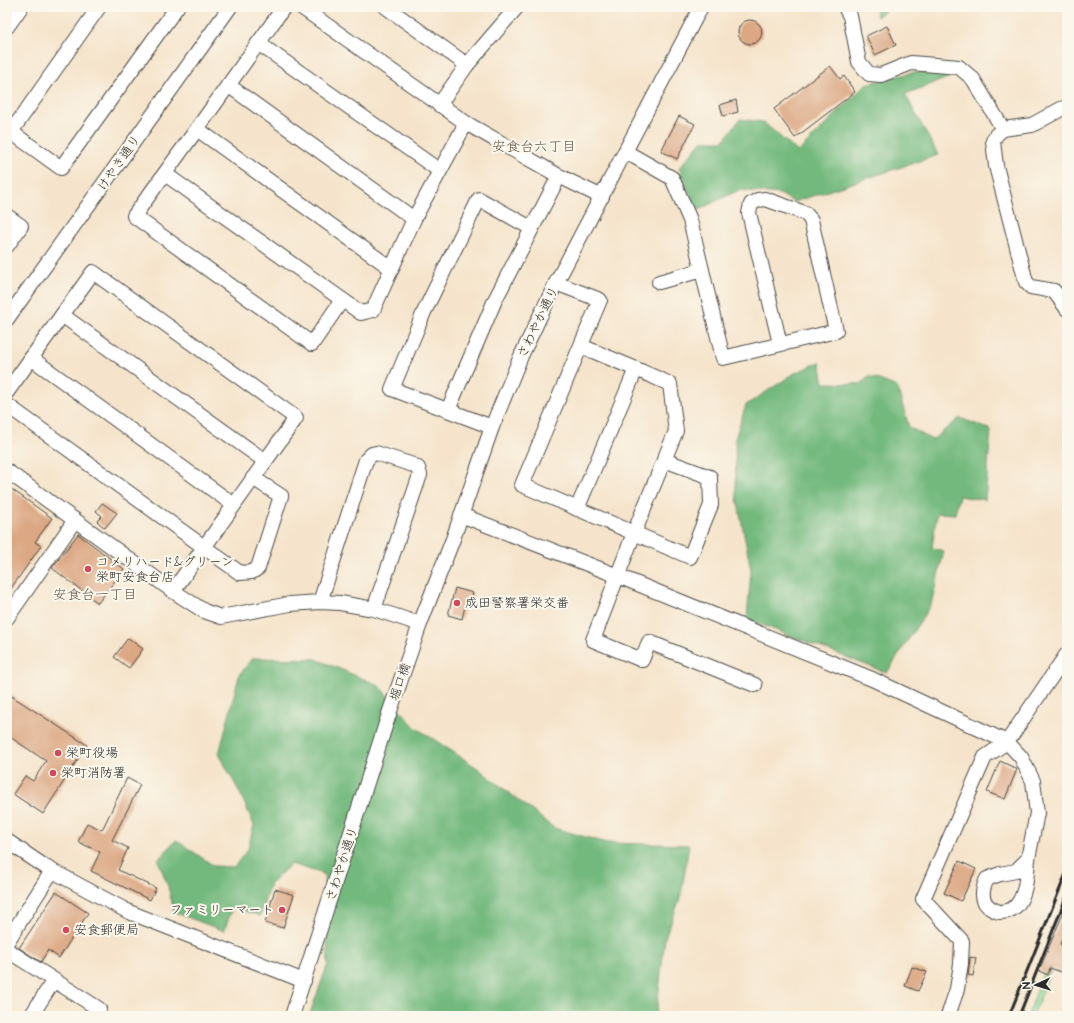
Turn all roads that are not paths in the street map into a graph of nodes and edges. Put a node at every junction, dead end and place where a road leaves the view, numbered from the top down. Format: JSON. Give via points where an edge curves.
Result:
{"nodes":[{"id":1,"x":21,"y":7,"type":"edge"},
{"id":2,"x":99,"y":7,"type":"edge"},
{"id":3,"x":177,"y":7,"type":"edge"},
{"id":4,"x":230,"y":7,"type":"edge"},
{"id":5,"x":284,"y":7,"type":"edge"},
{"id":6,"x":301,"y":7,"type":"edge"},
{"id":7,"x":386,"y":7,"type":"edge"},
{"id":8,"x":516,"y":7,"type":"edge"},
{"id":9,"x":701,"y":7,"type":"edge"},
{"id":10,"x":845,"y":7,"type":"edge"},
{"id":11,"x":7,"y":27,"type":"edge"},
{"id":12,"x":258,"y":43,"type":"junction"},
{"id":13,"x":467,"y":65,"type":"junction"},
{"id":14,"x":228,"y":85,"type":"junction"},
{"id":15,"x":439,"y":105,"type":"junction"},
{"id":16,"x":1067,"y":107,"type":"edge"},
{"id":17,"x":466,"y":123,"type":"junction"},
{"id":18,"x":197,"y":129,"type":"junction"},
{"id":19,"x":1003,"y":129,"type":"junction"},
{"id":20,"x":9,"y":130,"type":"edge"},
{"id":21,"x":626,"y":152,"type":"junction"},
{"id":22,"x":440,"y":171,"type":"junction"},
{"id":23,"x":165,"y":174,"type":"junction"},
{"id":24,"x":559,"y":176,"type":"junction"},
{"id":25,"x":602,"y":197,"type":"junction"},
{"id":26,"x":7,"y":216,"type":"edge"},
{"id":27,"x":414,"y":218,"type":"junction"},
{"id":28,"x":531,"y":228,"type":"junction"},
{"id":29,"x":7,"y":246,"type":"edge"},
{"id":30,"x":392,"y":268,"type":"junction"},
{"id":31,"x":702,"y":270,"type":"junction"},
{"id":32,"x":659,"y":282,"type":"dead end"},
{"id":33,"x":556,"y":283,"type":"junction"},
{"id":34,"x":342,"y":300,"type":"junction"},
{"id":35,"x":1067,"y":309,"type":"edge"},
{"id":36,"x":62,"y":315,"type":"junction"},
{"id":37,"x":7,"y":319,"type":"edge"},
{"id":38,"x":780,"y":344,"type":"junction"},
{"id":39,"x":581,"y":346,"type":"junction"},
{"id":40,"x":31,"y":358,"type":"junction"},
{"id":41,"x":636,"y":369,"type":"junction"},
{"id":42,"x":7,"y":392,"type":"edge"},
{"id":43,"x":7,"y":405,"type":"edge"},
{"id":44,"x":448,"y":410,"type":"junction"},
{"id":45,"x":492,"y":427,"type":"junction"},
{"id":46,"x":664,"y":460,"type":"junction"},
{"id":47,"x":265,"y":462,"type":"junction"},
{"id":48,"x":7,"y":471,"type":"edge"},
{"id":49,"x":253,"y":478,"type":"junction"},
{"id":50,"x":234,"y":505,"type":"junction"},
{"id":51,"x":577,"y":509,"type":"junction"},
{"id":52,"x":461,"y":515,"type":"junction"},
{"id":53,"x":75,"y":520,"type":"junction"},
{"id":54,"x":634,"y":533,"type":"junction"},
{"id":55,"x":204,"y":547,"type":"junction"},
{"id":56,"x":618,"y":576,"type":"junction"},
{"id":57,"x":173,"y":591,"type":"junction"},
{"id":58,"x":320,"y":602,"type":"junction"},
{"id":59,"x":374,"y":609,"type":"junction"},
{"id":60,"x":7,"y":618,"type":"edge"},
{"id":61,"x":420,"y":624,"type":"junction"},
{"id":62,"x":411,"y":652,"type":"joint"},
{"id":63,"x":1067,"y":654,"type":"edge"},
{"id":64,"x":755,"y":685,"type":"dead end"},
{"id":65,"x":390,"y":711,"type":"joint"},
{"id":66,"x":1007,"y":742,"type":"junction"},
{"id":67,"x":7,"y":842,"type":"edge"},
{"id":68,"x":1028,"y":859,"type":"dead end"},
{"id":69,"x":49,"y":869,"type":"junction"},
{"id":70,"x":7,"y":942,"type":"edge"},
{"id":71,"x":7,"y":950,"type":"edge"},
{"id":72,"x":54,"y":980,"type":"junction"},
{"id":73,"x":304,"y":981,"type":"junction"},
{"id":74,"x":31,"y":1016,"type":"edge"},
{"id":75,"x":96,"y":1016,"type":"edge"},
{"id":76,"x":292,"y":1016,"type":"edge"},
{"id":77,"x":948,"y":1016,"type":"edge"}],
"edges":[{"from":1,"to":11,"type":"street"},
{"from":2,"to":20,"type":"street"},
{"from":3,"to":20,"type":"street","via":[[61,168]]},
{"from":4,"to":37,"type":"street","name":"けやき通り"},
{"from":5,"to":12,"type":"street"},
{"from":6,"to":15,"type":"street"},
{"from":7,"to":13,"type":"street"},
{"from":8,"to":13,"type":"street"},
{"from":9,"to":21,"type":"street","name":"さわやか通り"},
{"from":10,"to":19,"type":"street","via":[[850,16],[859,62],[869,74],[881,75],[910,63],[959,68],[972,79]]},
{"from":12,"to":14,"type":"street"},
{"from":12,"to":22,"type":"street"},
{"from":13,"to":15,"type":"street"},
{"from":14,"to":18,"type":"street"},
{"from":14,"to":27,"type":"street"},
{"from":15,"to":17,"type":"street"},
{"from":16,"to":19,"type":"street","via":[[1032,125]]},
{"from":17,"to":22,"type":"street"},
{"from":17,"to":24,"type":"street"},
{"from":18,"to":23,"type":"street"},
{"from":18,"to":30,"type":"street"},
{"from":19,"to":35,"type":"street","via":[[993,141],[996,166],[1026,282],[1031,287],[1054,291]]},
{"from":21,"to":25,"type":"street","name":"さわやか通り"},
{"from":21,"to":31,"type":"street","via":[[672,178],[690,220]]},
{"from":22,"to":27,"type":"street"},
{"from":23,"to":34,"type":"street"},
{"from":23,"to":34,"type":"street","via":[[134,216],[312,344]]},
{"from":24,"to":25,"type":"street"},
{"from":24,"to":28,"type":"street"},
{"from":25,"to":33,"type":"street","name":"さわやか通り"},
{"from":26,"to":29,"type":"street","via":[[21,226]]},
{"from":27,"to":30,"type":"street"},
{"from":28,"to":44,"type":"street","via":[[495,300]]},
{"from":28,"to":44,"type":"street","via":[[479,199],[424,312],[392,389]]},
{"from":30,"to":34,"type":"street","via":[[373,310],[361,313]]},
{"from":31,"to":32,"type":"street"},
{"from":31,"to":38,"type":"street","via":[[723,358]]},
{"from":33,"to":39,"type":"street","via":[[600,300]]},
{"from":33,"to":45,"type":"street","name":"さわやか通り","via":[[521,356]]},
{"from":36,"to":40,"type":"street"},
{"from":36,"to":47,"type":"street"},
{"from":36,"to":47,"type":"street","via":[[93,272],[296,418]]},
{"from":38,"to":38,"type":"street","via":[[749,214],[751,204],[765,199],[805,213],[811,220],[836,331]]},
{"from":39,"to":41,"type":"street"},
{"from":39,"to":51,"type":"street","via":[[522,485]]},
{"from":40,"to":42,"type":"street"},
{"from":40,"to":50,"type":"street"},
{"from":41,"to":46,"type":"street","via":[[670,384],[676,431]]},
{"from":41,"to":51,"type":"street"},
{"from":43,"to":55,"type":"street"},
{"from":44,"to":45,"type":"street"},
{"from":45,"to":52,"type":"street","name":"さわやか通り"},
{"from":46,"to":54,"type":"street"},
{"from":46,"to":54,"type":"street","via":[[710,477],[711,505],[690,557]]},
{"from":47,"to":49,"type":"street"},
{"from":48,"to":53,"type":"street"},
{"from":49,"to":50,"type":"street"},
{"from":49,"to":55,"type":"street","via":[[281,496],[258,568],[252,572],[240,573]]},
{"from":50,"to":55,"type":"street"},
{"from":51,"to":54,"type":"street"},
{"from":52,"to":56,"type":"street"},
{"from":52,"to":61,"type":"street","name":"さわやか通り"},
{"from":53,"to":57,"type":"street"},
{"from":53,"to":60,"type":"street"},
{"from":54,"to":56,"type":"street"},
{"from":55,"to":57,"type":"street"},
{"from":56,"to":64,"type":"street","via":[[593,640],[642,660],[649,642]]},
{"from":56,"to":66,"type":"street","via":[[872,679]]},
{"from":57,"to":58,"type":"street","via":[[204,611],[221,617],[290,604]]},
{"from":58,"to":59,"type":"street"},
{"from":58,"to":59,"type":"street","via":[[366,460],[376,453],[418,468],[420,475]]},
{"from":59,"to":61,"type":"street"},
{"from":61,"to":62,"type":"street","name":"さわやか通り"},
{"from":62,"to":65,"type":"street","name":"堀口橋"},
{"from":63,"to":66,"type":"street"},
{"from":65,"to":73,"type":"street","name":"さわやか通り"},
{"from":66,"to":68,"type":"street","via":[[1021,757],[1032,782],[1037,813]]},
{"from":66,"to":77,"type":"street","via":[[985,757],[923,898],[962,941],[957,989]]},
{"from":67,"to":69,"type":"street"},
{"from":69,"to":70,"type":"street"},
{"from":69,"to":73,"type":"street","via":[[129,912]]},
{"from":71,"to":72,"type":"street"},
{"from":72,"to":74,"type":"street"},
{"from":72,"to":75,"type":"street","via":[[99,1009]]},
{"from":73,"to":76,"type":"street","name":"さわやか通り"}]}
